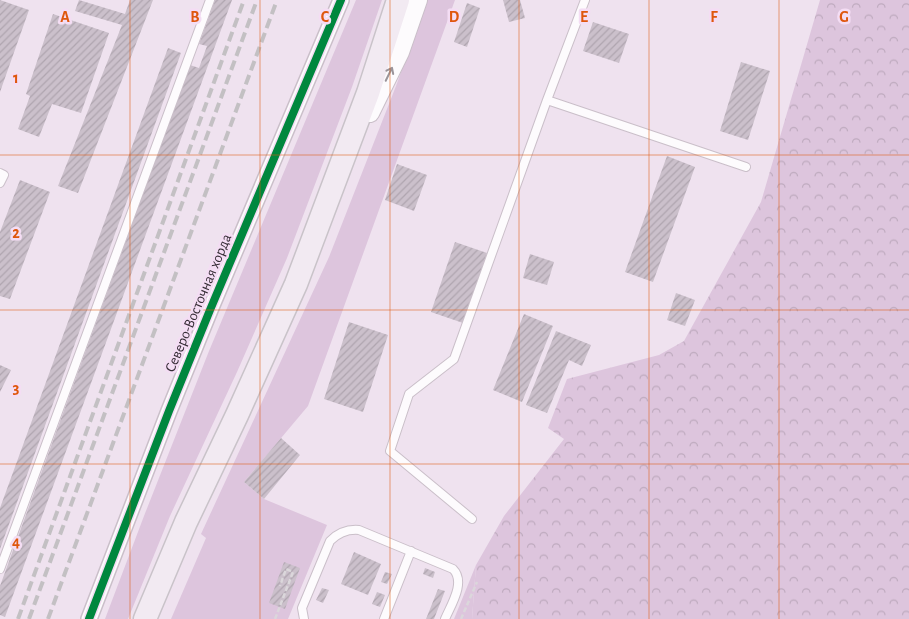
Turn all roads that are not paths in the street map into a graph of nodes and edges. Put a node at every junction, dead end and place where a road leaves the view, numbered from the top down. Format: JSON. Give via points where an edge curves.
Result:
{"nodes":[{"id":1,"x":210,"y":0,"type":"edge"},
{"id":2,"x":341,"y":0,"type":"edge"},
{"id":3,"x":398,"y":0,"type":"edge"},
{"id":4,"x":418,"y":0,"type":"edge"},
{"id":5,"x":585,"y":0,"type":"edge"},
{"id":6,"x":547,"y":100,"type":"junction"},
{"id":7,"x":746,"y":167,"type":"dead end"},
{"id":8,"x":0,"y":173,"type":"edge"},
{"id":9,"x":0,"y":183,"type":"edge"},
{"id":10,"x":330,"y":196,"type":"junction"},
{"id":11,"x":472,"y":519,"type":"dead end"},
{"id":12,"x":411,"y":551,"type":"junction"},
{"id":13,"x":0,"y":569,"type":"edge"},
{"id":14,"x":89,"y":619,"type":"edge"},
{"id":15,"x":145,"y":619,"type":"edge"},
{"id":16,"x":304,"y":619,"type":"edge"},
{"id":17,"x":384,"y":619,"type":"edge"},
{"id":18,"x":445,"y":619,"type":"edge"}],
"edges":[{"from":1,"to":13,"type":"lane"},
{"from":2,"to":14,"type":"street","name":"Северо-Восточная хорда","via":[[172,402]]},
{"from":3,"to":10,"type":"main road"},
{"from":10,"to":4,"type":"street","one_way":true,"via":[[400,52]]},
{"from":5,"to":6,"type":"lane"},
{"from":6,"to":7,"type":"lane"},
{"from":6,"to":11,"type":"lane","via":[[454,359],[409,394],[390,451]]},
{"from":8,"to":9,"type":"lane","via":[[4,175]]},
{"from":10,"to":15,"type":"main road","via":[[296,284]]},
{"from":12,"to":16,"type":"lane","via":[[359,530],[339,534],[330,541],[302,608]]},
{"from":12,"to":17,"type":"lane"},
{"from":12,"to":18,"type":"lane","via":[[450,567],[458,576],[458,589]]}]}
